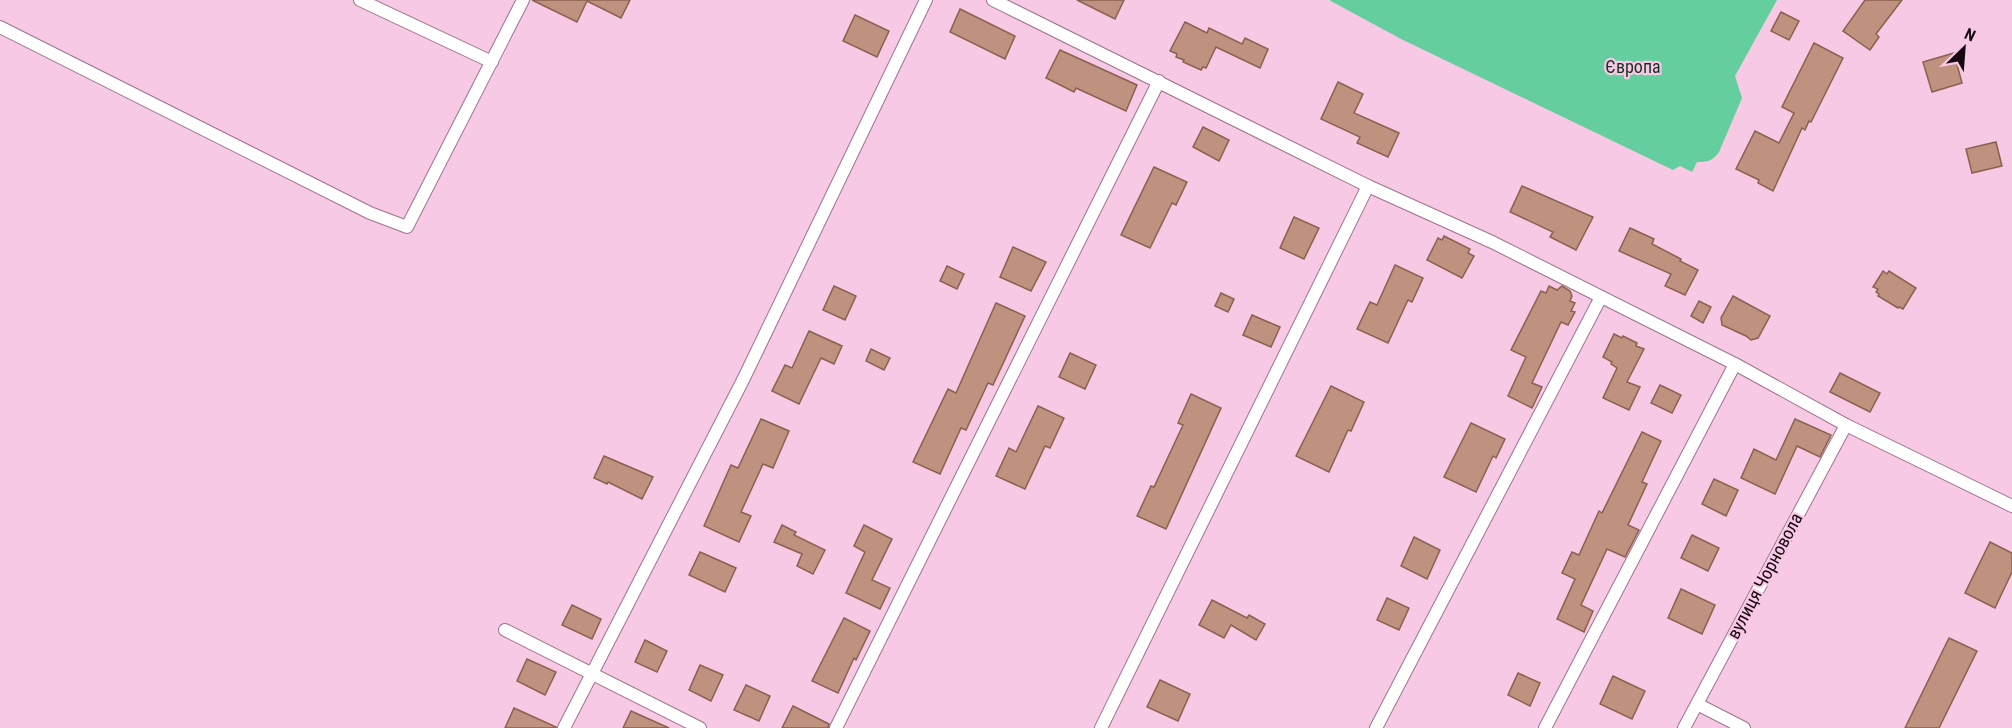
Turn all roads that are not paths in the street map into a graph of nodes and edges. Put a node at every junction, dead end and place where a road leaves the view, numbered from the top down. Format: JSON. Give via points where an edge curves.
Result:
{"nodes":[{"id":1,"x":360,"y":0,"type":"edge"},
{"id":2,"x":523,"y":0,"type":"edge"},
{"id":3,"x":926,"y":0,"type":"edge"},
{"id":4,"x":993,"y":0,"type":"edge"},
{"id":5,"x":0,"y":27,"type":"edge"},
{"id":6,"x":492,"y":62,"type":"junction"},
{"id":7,"x":1159,"y":81,"type":"junction"},
{"id":8,"x":1368,"y":186,"type":"junction"},
{"id":9,"x":1601,"y":297,"type":"junction"},
{"id":10,"x":1735,"y":364,"type":"junction"},
{"id":11,"x":1846,"y":425,"type":"junction"},
{"id":12,"x":2012,"y":506,"type":"edge"},
{"id":13,"x":505,"y":630,"type":"dead end"},
{"id":14,"x":592,"y":674,"type":"junction"},
{"id":15,"x":1697,"y":704,"type":"junction"},
{"id":16,"x":564,"y":728,"type":"edge"},
{"id":17,"x":700,"y":728,"type":"edge"},
{"id":18,"x":836,"y":728,"type":"edge"},
{"id":19,"x":1101,"y":728,"type":"edge"},
{"id":20,"x":1376,"y":728,"type":"edge"},
{"id":21,"x":1545,"y":728,"type":"edge"},
{"id":22,"x":1684,"y":728,"type":"edge"},
{"id":23,"x":1744,"y":728,"type":"edge"}],
"edges":[{"from":1,"to":6,"type":"street"},
{"from":2,"to":6,"type":"street"},
{"from":3,"to":14,"type":"street","via":[[743,380]]},
{"from":4,"to":7,"type":"street"},
{"from":5,"to":6,"type":"street","via":[[370,213],[407,227]]},
{"from":7,"to":8,"type":"street"},
{"from":7,"to":18,"type":"street"},
{"from":8,"to":9,"type":"street"},
{"from":8,"to":19,"type":"street"},
{"from":9,"to":10,"type":"street"},
{"from":9,"to":20,"type":"street"},
{"from":10,"to":11,"type":"street"},
{"from":10,"to":21,"type":"street"},
{"from":11,"to":12,"type":"street"},
{"from":11,"to":15,"type":"street","name":"вулиця Чорновола"},
{"from":13,"to":14,"type":"street"},
{"from":14,"to":16,"type":"street"},
{"from":14,"to":17,"type":"street"},
{"from":15,"to":22,"type":"street","name":"вулиця Чорновола"},
{"from":15,"to":23,"type":"street"}]}
